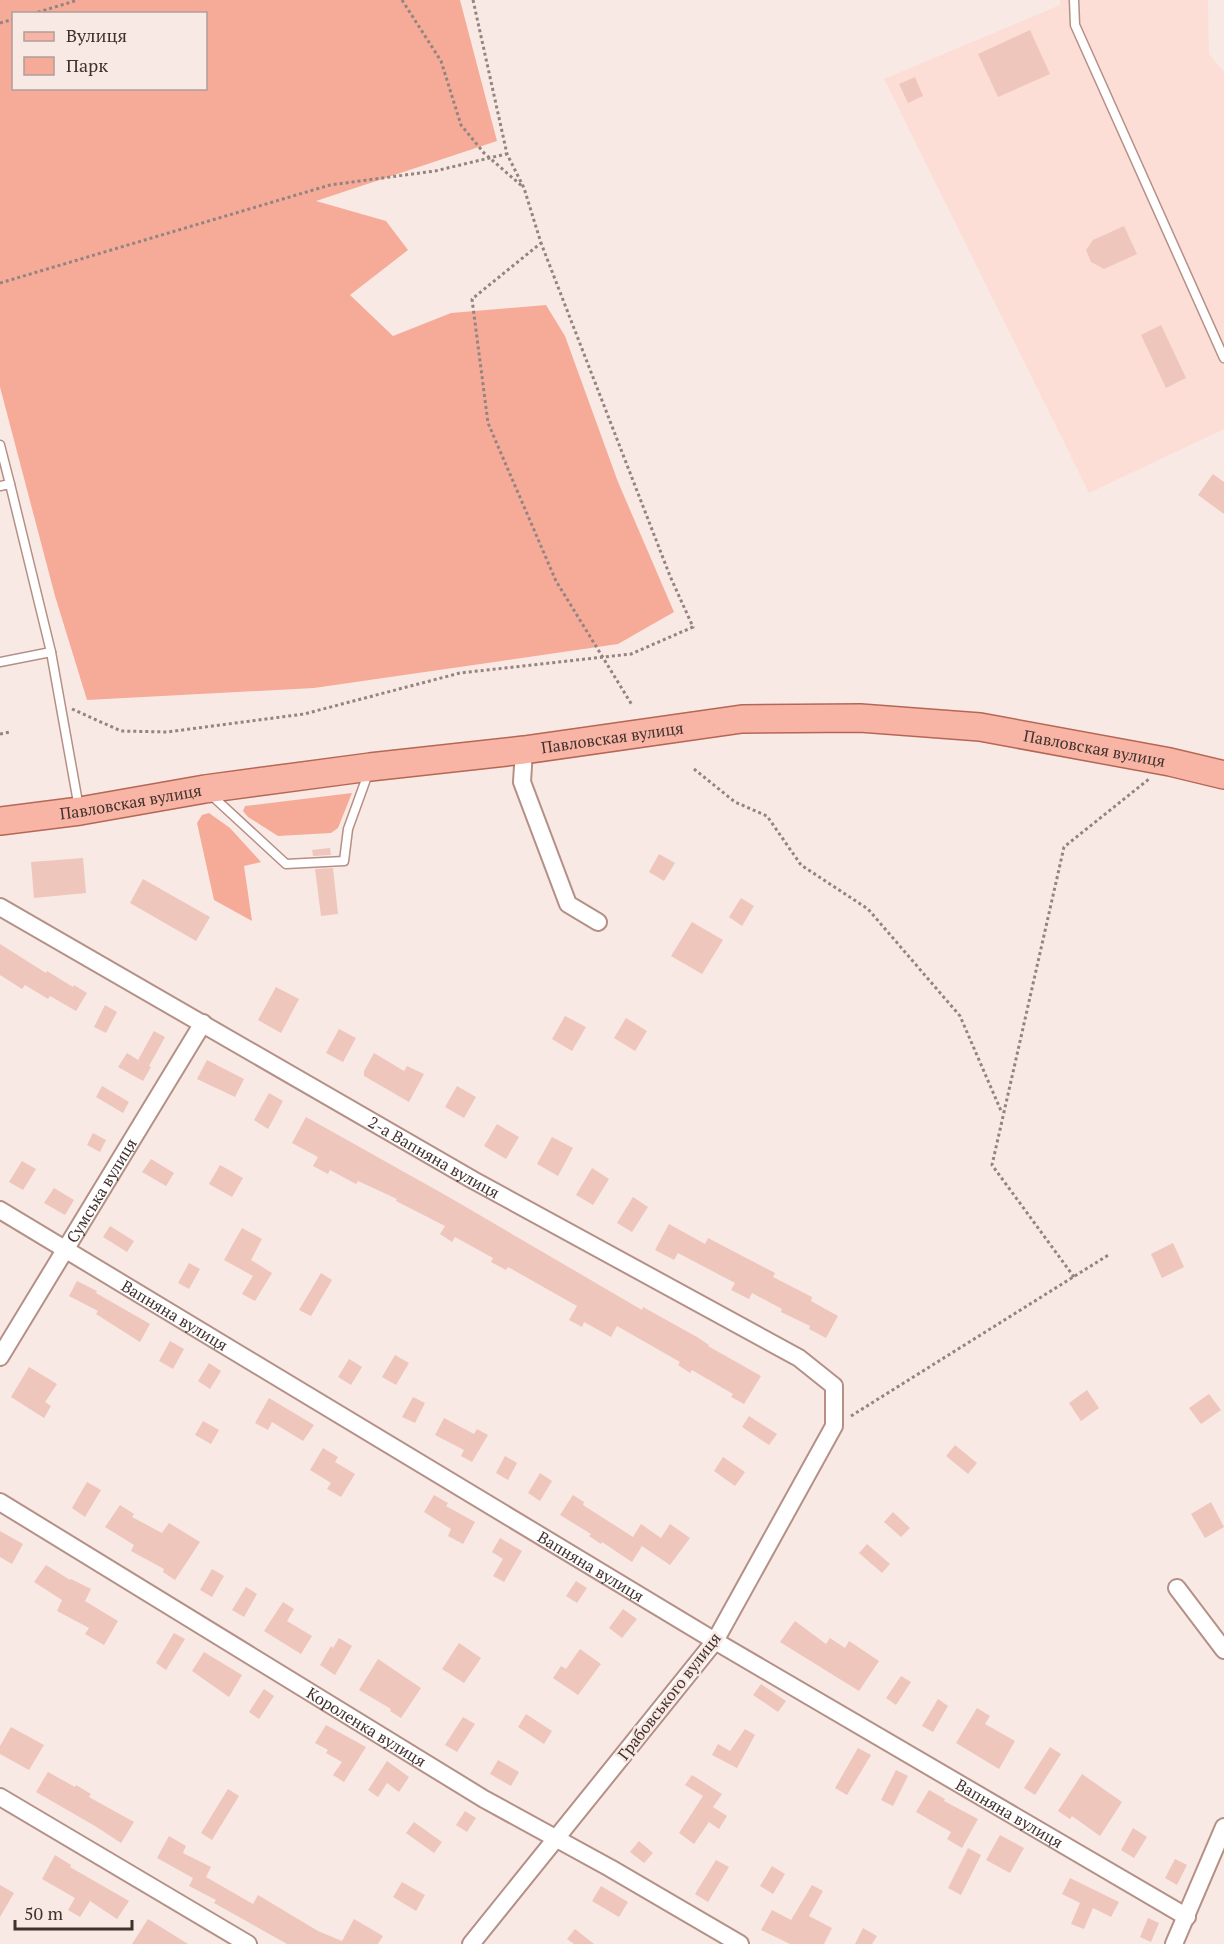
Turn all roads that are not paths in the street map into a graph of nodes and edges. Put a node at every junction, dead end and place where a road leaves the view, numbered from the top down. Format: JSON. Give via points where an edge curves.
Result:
{"nodes":[{"id":1,"x":1074,"y":0,"type":"edge"},
{"id":2,"x":1224,"y":358,"type":"edge"},
{"id":3,"x":0,"y":445,"type":"edge"},
{"id":4,"x":10,"y":484,"type":"junction"},
{"id":5,"x":0,"y":486,"type":"edge"},
{"id":6,"x":51,"y":652,"type":"junction"},
{"id":7,"x":0,"y":662,"type":"edge"},
{"id":8,"x":524,"y":750,"type":"junction"},
{"id":9,"x":370,"y":767,"type":"junction"},
{"id":10,"x":1224,"y":775,"type":"edge"},
{"id":11,"x":205,"y":789,"type":"junction"},
{"id":12,"x":80,"y":811,"type":"junction"},
{"id":13,"x":4,"y":823,"type":"edge"},
{"id":14,"x":0,"y":907,"type":"edge"},
{"id":15,"x":598,"y":922,"type":"dead end"},
{"id":16,"x":203,"y":1023,"type":"junction"},
{"id":17,"x":0,"y":1210,"type":"edge"},
{"id":18,"x":65,"y":1250,"type":"junction"},
{"id":19,"x":0,"y":1357,"type":"edge"},
{"id":20,"x":834,"y":1426,"type":"joint"},
{"id":21,"x":0,"y":1502,"type":"edge"},
{"id":22,"x":1177,"y":1588,"type":"dead end"},
{"id":23,"x":715,"y":1641,"type":"junction"},
{"id":24,"x":1224,"y":1650,"type":"edge"},
{"id":25,"x":0,"y":1797,"type":"edge"},
{"id":26,"x":1224,"y":1827,"type":"edge"},
{"id":27,"x":555,"y":1840,"type":"junction"},
{"id":28,"x":1219,"y":1850,"type":"edge"},
{"id":29,"x":1186,"y":1917,"type":"junction"},
{"id":30,"x":248,"y":1944,"type":"edge"},
{"id":31,"x":471,"y":1944,"type":"edge"},
{"id":32,"x":740,"y":1944,"type":"edge"},
{"id":33,"x":1174,"y":1944,"type":"edge"}],
"edges":[{"from":1,"to":2,"type":"lane","via":[[1075,25]]},
{"from":3,"to":4,"type":"lane"},
{"from":4,"to":5,"type":"lane"},
{"from":4,"to":6,"type":"lane"},
{"from":6,"to":7,"type":"lane"},
{"from":6,"to":12,"type":"lane"},
{"from":8,"to":9,"type":"main road","name":"Павловская вулиця"},
{"from":8,"to":10,"type":"main road","name":"Павловская вулиця","via":[[742,720],[860,718],[980,727]]},
{"from":8,"to":15,"type":"street","via":[[522,782],[568,904]]},
{"from":9,"to":11,"type":"main road","name":"Павловская вулиця"},
{"from":9,"to":11,"type":"lane","via":[[348,829],[344,861],[286,864]]},
{"from":11,"to":12,"type":"main road","name":"Павловская вулиця"},
{"from":12,"to":13,"type":"main road","name":"Павловская вулиця"},
{"from":14,"to":16,"type":"street","name":"2-а Вапняна вулиця"},
{"from":16,"to":18,"type":"street","name":"Сумська вулиця"},
{"from":16,"to":20,"type":"street","name":"2-а Вапняна вулиця","via":[[483,1185],[799,1358],[834,1386]]},
{"from":17,"to":18,"type":"street","name":"Вапняна вулиця"},
{"from":18,"to":19,"type":"street","name":"Сумська вулиця"},
{"from":18,"to":23,"type":"street","name":"Вапняна вулиця"},
{"from":20,"to":23,"type":"street","name":"Грабовського вулиця"},
{"from":21,"to":27,"type":"street","name":"Короленка вулиця"},
{"from":22,"to":24,"type":"street"},
{"from":23,"to":27,"type":"street","name":"Грабовського вулиця"},
{"from":23,"to":29,"type":"street","name":"Вапняна вулиця"},
{"from":25,"to":30,"type":"street"},
{"from":26,"to":28,"type":"street"},
{"from":27,"to":31,"type":"street","name":"Грабовського вулиця"},
{"from":27,"to":32,"type":"street","name":"Короленка вулиця"},
{"from":28,"to":29,"type":"street"},
{"from":29,"to":33,"type":"street"}]}
